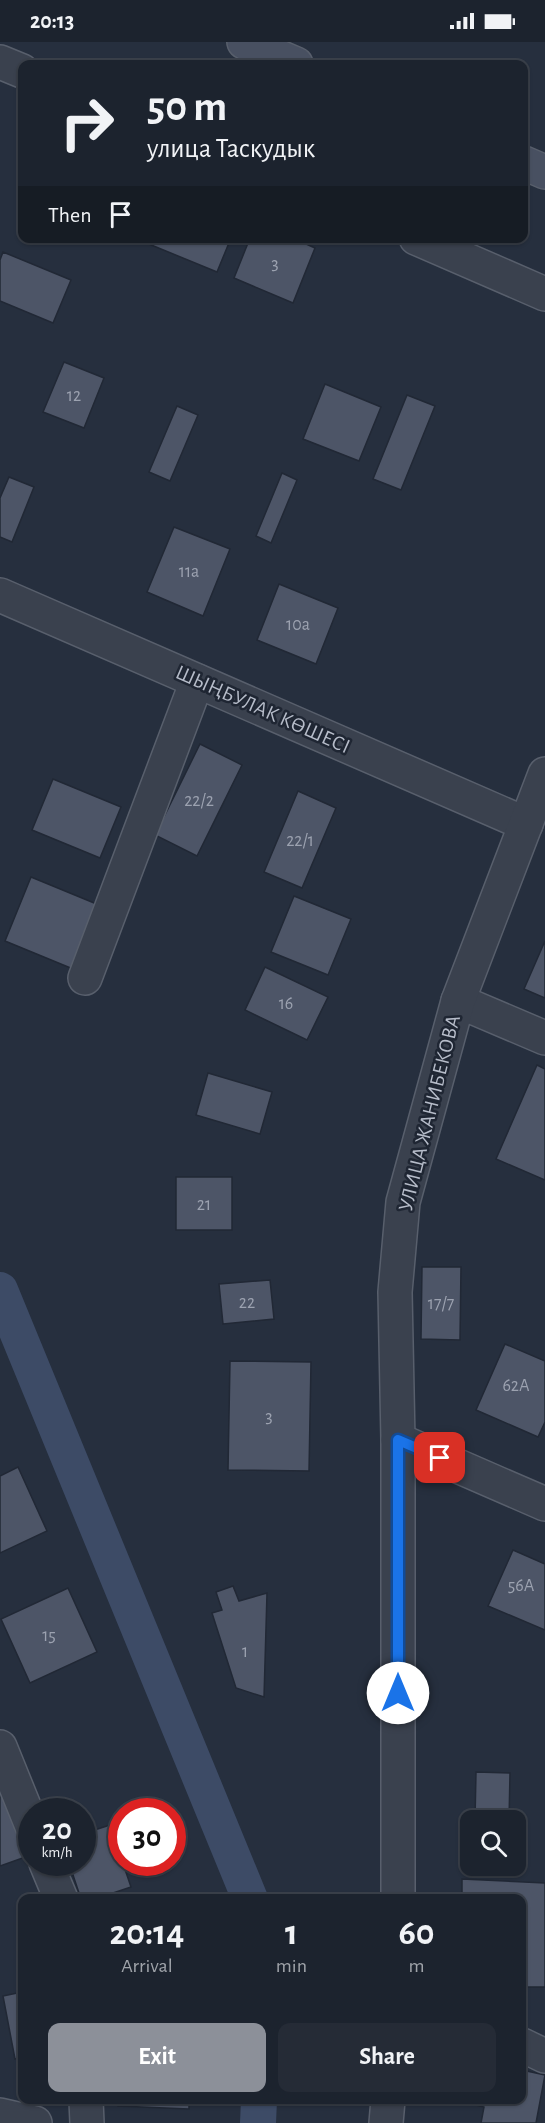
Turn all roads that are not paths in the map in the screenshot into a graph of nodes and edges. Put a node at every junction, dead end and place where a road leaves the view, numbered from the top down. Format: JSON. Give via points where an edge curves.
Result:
{"nodes":[{"id":1,"x":244,"y":42,"type":"edge"},
{"id":2,"x":287,"y":60,"type":"edge"},
{"id":3,"x":0,"y":62,"type":"edge"},
{"id":4,"x":18,"y":69,"type":"edge"},
{"id":5,"x":528,"y":165,"type":"edge"},
{"id":6,"x":545,"y":172,"type":"edge"},
{"id":7,"x":428,"y":243,"type":"edge"},
{"id":8,"x":545,"y":294,"type":"edge"},
{"id":9,"x":0,"y":595,"type":"edge"},
{"id":10,"x":197,"y":681,"type":"junction"},
{"id":11,"x":545,"y":774,"type":"edge"},
{"id":12,"x":526,"y":824,"type":"junction"},
{"id":13,"x":86,"y":978,"type":"dead end"},
{"id":14,"x":458,"y":1001,"type":"junction"},
{"id":15,"x":545,"y":1038,"type":"edge"},
{"id":16,"x":398,"y":1440,"type":"junction"},
{"id":17,"x":545,"y":1504,"type":"edge"},
{"id":18,"x":0,"y":1747,"type":"edge"},
{"id":19,"x":21,"y":1798,"type":"edge"},
{"id":20,"x":51,"y":1876,"type":"edge"},
{"id":21,"x":59,"y":1894,"type":"edge"},
{"id":22,"x":398,"y":1894,"type":"edge"},
{"id":23,"x":526,"y":2047,"type":"edge"},
{"id":24,"x":545,"y":2055,"type":"edge"},
{"id":25,"x":86,"y":2104,"type":"edge"},
{"id":26,"x":388,"y":2104,"type":"edge"},
{"id":27,"x":0,"y":2115,"type":"edge"},
{"id":28,"x":35,"y":2123,"type":"edge"},
{"id":29,"x":87,"y":2123,"type":"edge"},
{"id":30,"x":386,"y":2123,"type":"edge"}],
"edges":[{"from":1,"to":2,"type":"main road"},
{"from":3,"to":4,"type":"street"},
{"from":5,"to":6,"type":"main road"},
{"from":7,"to":8,"type":"street"},
{"from":9,"to":10,"type":"street","name":"ШЫҢБУЛАК КӨШЕСІ"},
{"from":10,"to":12,"type":"street","name":"ШЫҢБУЛАК КӨШЕСІ"},
{"from":10,"to":13,"type":"street"},
{"from":11,"to":12,"type":"street","name":"УЛИЦА ЖАНИБЕКОВА"},
{"from":12,"to":14,"type":"street","name":"УЛИЦА ЖАНИБЕКОВА"},
{"from":14,"to":15,"type":"street"},
{"from":14,"to":16,"type":"street","name":"УЛИЦА ЖАНИБЕКОВА","via":[[403,1202],[395,1292]]},
{"from":16,"to":17,"type":"street"},
{"from":16,"to":22,"type":"street","name":"УЛИЦА ЖАНИБЕКОВА"},
{"from":18,"to":19,"type":"street"},
{"from":20,"to":21,"type":"street"},
{"from":23,"to":24,"type":"street"},
{"from":25,"to":29,"type":"street"},
{"from":26,"to":30,"type":"street"},
{"from":27,"to":28,"type":"street"}]}
